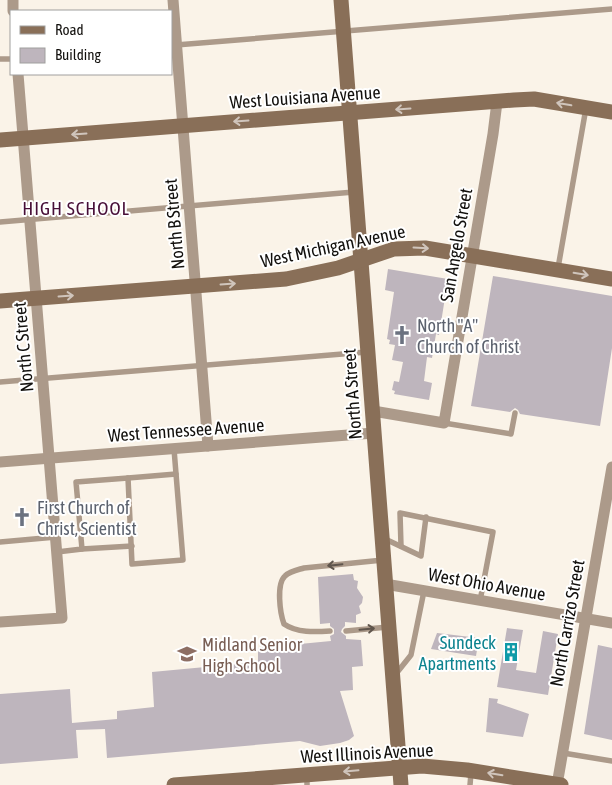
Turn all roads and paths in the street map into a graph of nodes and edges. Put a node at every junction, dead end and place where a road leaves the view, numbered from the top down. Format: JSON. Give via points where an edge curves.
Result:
{"nodes":[{"id":1,"x":174,"y":0,"type":"edge"},
{"id":2,"x":341,"y":0,"type":"edge"},
{"id":3,"x":612,"y":9,"type":"edge"},
{"id":4,"x":344,"y":31,"type":"junction"},
{"id":5,"x":174,"y":45,"type":"edge"},
{"id":6,"x":18,"y":75,"type":"edge"},
{"id":7,"x":497,"y":102,"type":"junction"},
{"id":8,"x":586,"y":108,"type":"junction"},
{"id":9,"x":612,"y":112,"type":"edge"},
{"id":10,"x":350,"y":113,"type":"junction"},
{"id":11,"x":184,"y":126,"type":"junction"},
{"id":12,"x":24,"y":138,"type":"junction"},
{"id":13,"x":0,"y":140,"type":"edge"},
{"id":14,"x":356,"y":192,"type":"junction"},
{"id":15,"x":190,"y":206,"type":"junction"},
{"id":16,"x":30,"y":219,"type":"junction"},
{"id":17,"x":0,"y":222,"type":"edge"},
{"id":18,"x":471,"y":256,"type":"junction"},
{"id":19,"x":361,"y":261,"type":"junction"},
{"id":20,"x":557,"y":270,"type":"junction"},
{"id":21,"x":612,"y":279,"type":"edge"},
{"id":22,"x":196,"y":286,"type":"junction"},
{"id":23,"x":36,"y":298,"type":"junction"},
{"id":24,"x":0,"y":301,"type":"edge"},
{"id":25,"x":368,"y":352,"type":"junction"},
{"id":26,"x":202,"y":366,"type":"junction"},
{"id":27,"x":43,"y":379,"type":"junction"},
{"id":28,"x":0,"y":382,"type":"edge"},
{"id":29,"x":373,"y":411,"type":"junction"},
{"id":30,"x":515,"y":413,"type":"dead end"},
{"id":31,"x":444,"y":423,"type":"junction"},
{"id":32,"x":374,"y":433,"type":"junction"},
{"id":33,"x":208,"y":446,"type":"junction"},
{"id":34,"x":174,"y":449,"type":"junction"},
{"id":35,"x":49,"y":458,"type":"junction"},
{"id":36,"x":0,"y":462,"type":"edge"},
{"id":37,"x":612,"y":467,"type":"edge"},
{"id":38,"x":176,"y":474,"type":"junction"},
{"id":39,"x":128,"y":478,"type":"junction"},
{"id":40,"x":426,"y":518,"type":"junction"},
{"id":41,"x":56,"y":537,"type":"junction"},
{"id":42,"x":382,"y":537,"type":"junction"},
{"id":43,"x":0,"y":542,"type":"edge"},
{"id":44,"x":132,"y":546,"type":"junction"},
{"id":45,"x":401,"y":546,"type":"junction"},
{"id":46,"x":82,"y":549,"type":"junction"},
{"id":47,"x":57,"y":552,"type":"junction"},
{"id":48,"x":383,"y":560,"type":"junction"},
{"id":49,"x":385,"y":584,"type":"junction"},
{"id":50,"x":424,"y":591,"type":"junction"},
{"id":51,"x":480,"y":601,"type":"junction"},
{"id":52,"x":585,"y":619,"type":"junction"},
{"id":53,"x":0,"y":622,"type":"edge"},
{"id":54,"x":612,"y":623,"type":"edge"},
{"id":55,"x":388,"y":627,"type":"junction"},
{"id":56,"x":346,"y":631,"type":"dead end"},
{"id":57,"x":330,"y":632,"type":"dead end"},
{"id":58,"x":392,"y":678,"type":"junction"},
{"id":59,"x":563,"y":752,"type":"junction"},
{"id":60,"x":612,"y":762,"type":"edge"},
{"id":61,"x":399,"y":768,"type":"junction"},
{"id":62,"x":471,"y":778,"type":"edge"},
{"id":63,"x":307,"y":780,"type":"edge"},
{"id":64,"x":204,"y":784,"type":"edge"},
{"id":65,"x":174,"y":785,"type":"edge"},
{"id":66,"x":401,"y":785,"type":"edge"},
{"id":67,"x":558,"y":785,"type":"edge"}],
"edges":[{"from":1,"to":5,"type":"street","name":"North B Street"},
{"from":2,"to":4,"type":"street","name":"North A Street"},
{"from":3,"to":4,"type":"lane"},
{"from":4,"to":5,"type":"lane"},
{"from":4,"to":10,"type":"street","name":"North A Street"},
{"from":5,"to":11,"type":"street","name":"North B Street"},
{"from":6,"to":12,"type":"street","name":"North C Street"},
{"from":8,"to":7,"type":"street","name":"West Louisiana Avenue","one_way":true,"via":[[534,99]]},
{"from":7,"to":10,"type":"street","name":"West Louisiana Avenue","one_way":true},
{"from":7,"to":18,"type":"street","name":"San Angelo Street"},
{"from":8,"to":9,"type":"street","name":"West Louisiana Avenue"},
{"from":8,"to":20,"type":"lane"},
{"from":10,"to":11,"type":"street","name":"West Louisiana Avenue","one_way":true},
{"from":10,"to":14,"type":"street","name":"North A Street"},
{"from":11,"to":12,"type":"street","name":"West Louisiana Avenue","one_way":true},
{"from":11,"to":15,"type":"street","name":"North B Street"},
{"from":12,"to":13,"type":"street","name":"West Louisiana Avenue"},
{"from":12,"to":16,"type":"street","name":"North C Street"},
{"from":14,"to":15,"type":"lane"},
{"from":14,"to":19,"type":"street","name":"North A Street"},
{"from":15,"to":16,"type":"lane"},
{"from":15,"to":22,"type":"street","name":"North B Street"},
{"from":16,"to":17,"type":"lane"},
{"from":16,"to":23,"type":"street","name":"North C Street"},
{"from":19,"to":18,"type":"street","name":"West Michigan Avenue","one_way":true,"via":[[404,248]]},
{"from":18,"to":20,"type":"street","name":"West Michigan Avenue"},
{"from":18,"to":31,"type":"street","name":"San Angelo Street"},
{"from":22,"to":19,"type":"street","name":"West Michigan Avenue","one_way":true,"via":[[286,279]]},
{"from":19,"to":25,"type":"street","name":"North A Street"},
{"from":20,"to":21,"type":"street","name":"West Michigan Avenue","one_way":true},
{"from":23,"to":22,"type":"street","name":"West Michigan Avenue","one_way":true},
{"from":22,"to":26,"type":"street","name":"North B Street"},
{"from":23,"to":24,"type":"street","name":"West Michigan Avenue"},
{"from":23,"to":27,"type":"street","name":"North C Street"},
{"from":25,"to":26,"type":"lane"},
{"from":25,"to":29,"type":"street","name":"North A Street"},
{"from":26,"to":27,"type":"lane"},
{"from":26,"to":33,"type":"street","name":"North B Street"},
{"from":27,"to":28,"type":"lane"},
{"from":27,"to":35,"type":"street","name":"North C Street"},
{"from":29,"to":31,"type":"street"},
{"from":29,"to":32,"type":"street","name":"North A Street"},
{"from":30,"to":31,"type":"lane","via":[[512,434]]},
{"from":32,"to":33,"type":"street","name":"West Tennessee Avenue"},
{"from":32,"to":42,"type":"street","name":"North A Street"},
{"from":33,"to":34,"type":"street","name":"West Tennessee Avenue"},
{"from":34,"to":35,"type":"street","name":"West Tennessee Avenue"},
{"from":34,"to":38,"type":"lane"},
{"from":35,"to":36,"type":"street","name":"West Tennessee Avenue"},
{"from":35,"to":41,"type":"street","name":"North C Street"},
{"from":37,"to":52,"type":"street","name":"North Carrizo Street"},
{"from":38,"to":39,"type":"lane"},
{"from":38,"to":44,"type":"lane","via":[[183,560],[132,564]]},
{"from":39,"to":44,"type":"lane"},
{"from":39,"to":46,"type":"lane","via":[[76,482]]},
{"from":40,"to":45,"type":"lane","via":[[400,513]]},
{"from":40,"to":45,"type":"lane","via":[[421,556]]},
{"from":40,"to":51,"type":"lane","via":[[493,532]]},
{"from":41,"to":43,"type":"lane"},
{"from":41,"to":47,"type":"street","name":"North C Street"},
{"from":42,"to":45,"type":"lane"},
{"from":42,"to":48,"type":"street","name":"North A Street"},
{"from":44,"to":46,"type":"lane"},
{"from":46,"to":47,"type":"lane"},
{"from":47,"to":53,"type":"street","name":"North C Street","via":[[62,618]]},
{"from":48,"to":49,"type":"street","name":"North A Street"},
{"from":48,"to":57,"type":"lane","one_way":true,"via":[[304,568],[284,577],[280,587],[284,624],[307,631]]},
{"from":49,"to":50,"type":"street","name":"West Ohio Avenue"},
{"from":49,"to":55,"type":"street","name":"North A Street"},
{"from":50,"to":51,"type":"street","name":"West Ohio Avenue"},
{"from":50,"to":58,"type":"lane","via":[[411,655]]},
{"from":51,"to":52,"type":"street","name":"West Ohio Avenue"},
{"from":52,"to":54,"type":"street","name":"West Ohio Avenue"},
{"from":52,"to":59,"type":"street","name":"North Carrizo Street"},
{"from":56,"to":55,"type":"lane","one_way":true},
{"from":55,"to":58,"type":"street","name":"North A Street"},
{"from":58,"to":61,"type":"street","name":"North A Street"},
{"from":59,"to":60,"type":"lane"},
{"from":59,"to":67,"type":"street","name":"North Carrizo Street"},
{"from":61,"to":62,"type":"street","name":"West Illinois Avenue","via":[[436,766]]},
{"from":61,"to":63,"type":"street","name":"West Illinois Avenue","one_way":true},
{"from":61,"to":66,"type":"street","name":"North A Street"},
{"from":67,"to":62,"type":"street","name":"West Illinois Avenue","one_way":true},
{"from":63,"to":64,"type":"street","name":"West Illinois Avenue"},
{"from":64,"to":65,"type":"street","name":"West Illinois Avenue"}]}
